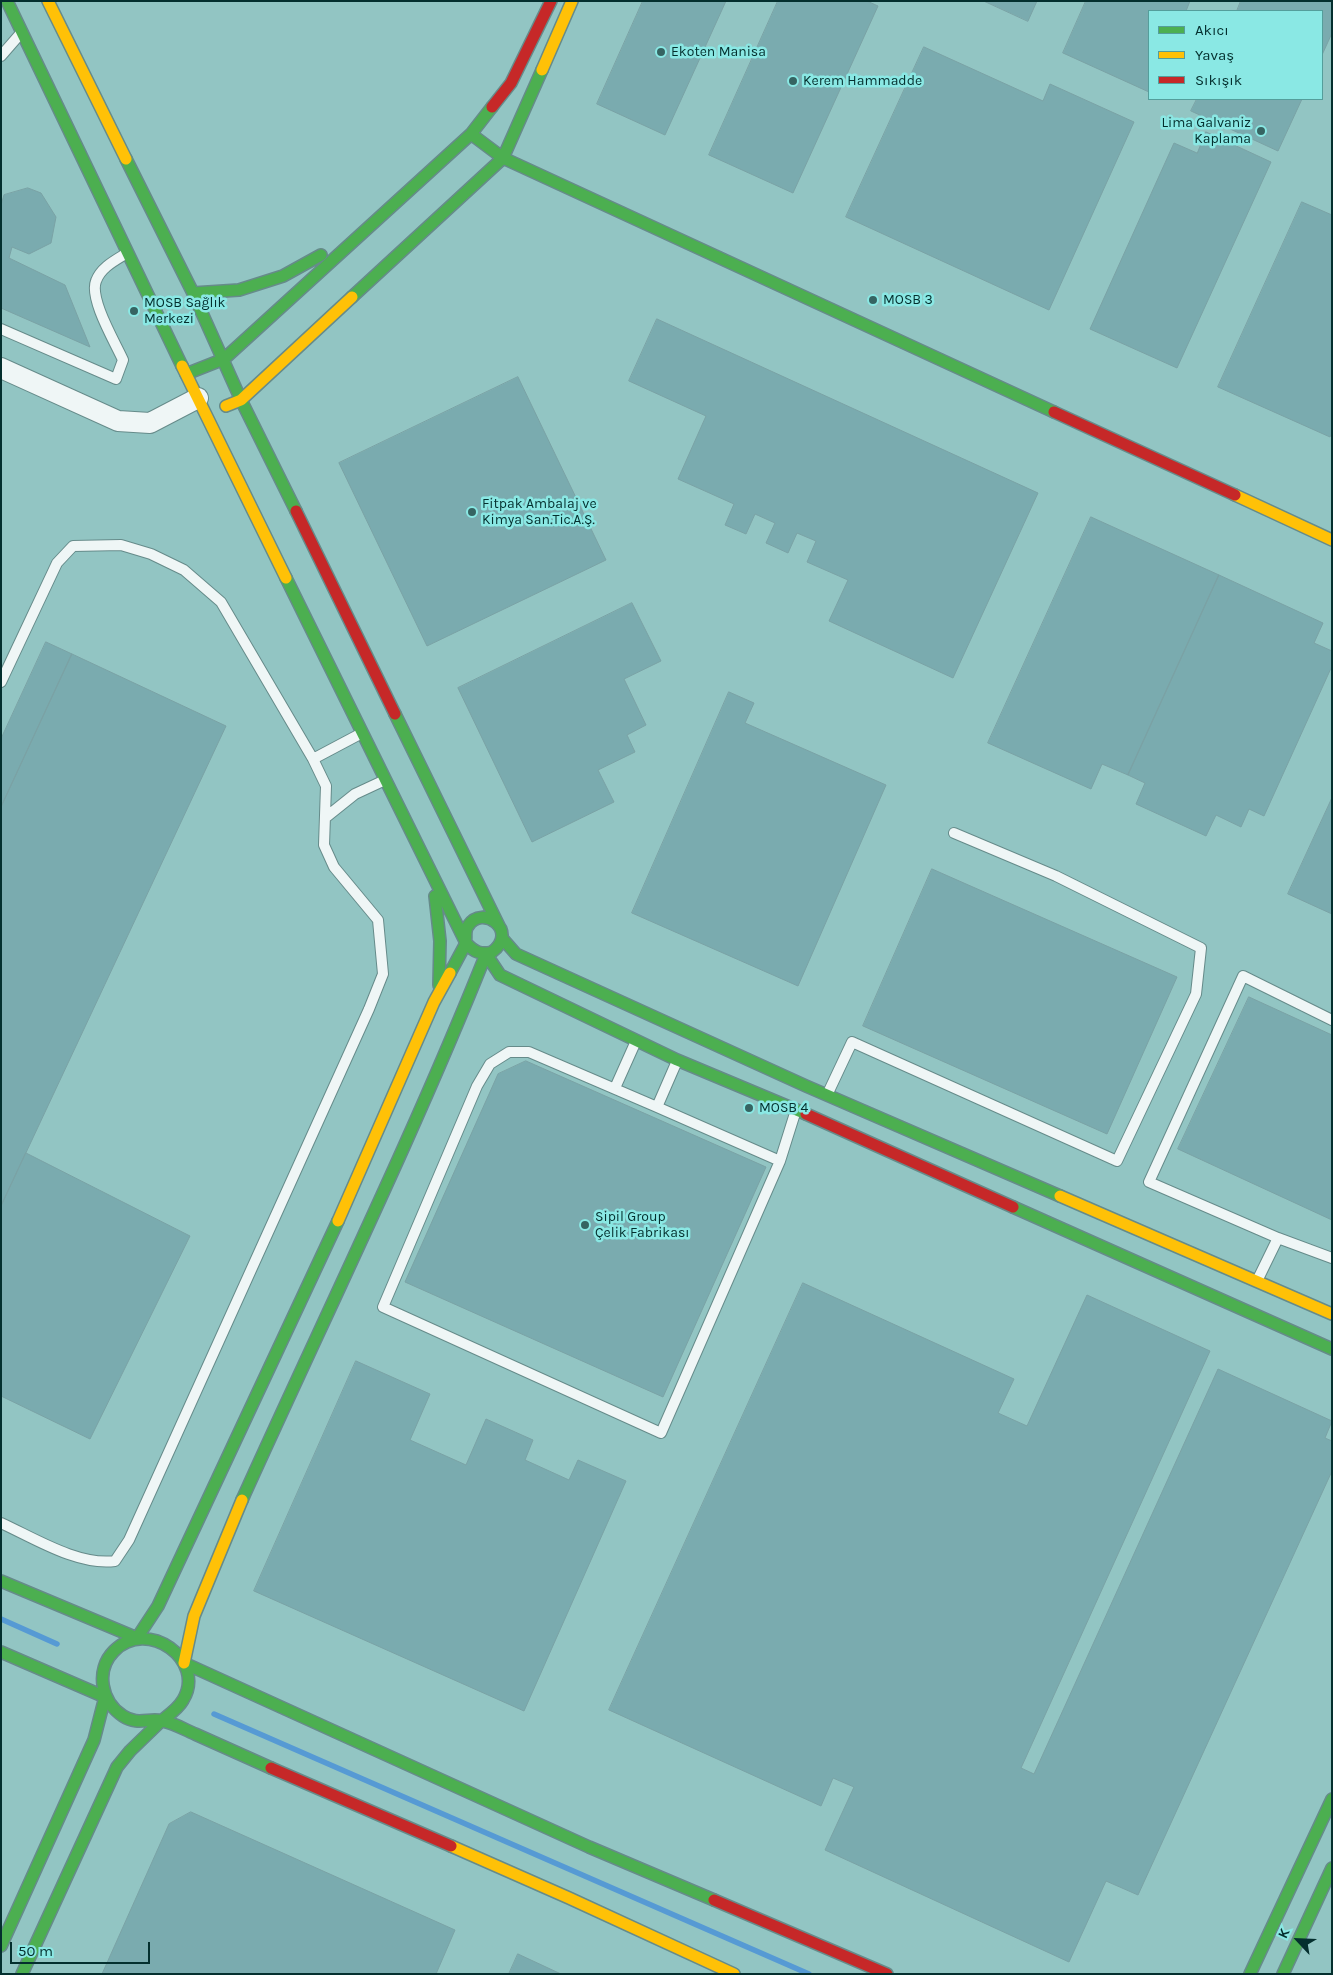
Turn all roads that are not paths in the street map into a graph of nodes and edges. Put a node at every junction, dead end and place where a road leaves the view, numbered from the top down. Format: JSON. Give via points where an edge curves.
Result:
{"nodes":[{"id":1,"x":7,"y":1,"type":"edge"},
{"id":2,"x":48,"y":1,"type":"edge"},
{"id":3,"x":550,"y":1,"type":"edge"},
{"id":4,"x":572,"y":1,"type":"edge"},
{"id":5,"x":22,"y":32,"type":"junction"},
{"id":6,"x":1,"y":56,"type":"edge"},
{"id":7,"x":471,"y":134,"type":"junction"},
{"id":8,"x":503,"y":158,"type":"junction"},
{"id":9,"x":363,"y":231,"type":"junction"},
{"id":10,"x":127,"y":253,"type":"junction"},
{"id":11,"x":193,"y":293,"type":"junction"},
{"id":12,"x":1,"y":329,"type":"edge"},
{"id":13,"x":224,"y":359,"type":"junction"},
{"id":14,"x":1,"y":368,"type":"edge"},
{"id":15,"x":186,"y":374,"type":"junction"},
{"id":16,"x":241,"y":400,"type":"junction"},
{"id":17,"x":202,"y":406,"type":"junction"},
{"id":18,"x":1332,"y":540,"type":"edge"},
{"id":19,"x":1,"y":682,"type":"edge"},
{"id":20,"x":363,"y":732,"type":"junction"},
{"id":21,"x":313,"y":759,"type":"junction"},
{"id":22,"x":386,"y":779,"type":"junction"},
{"id":23,"x":325,"y":818,"type":"junction"},
{"id":24,"x":954,"y":833,"type":"dead end"},
{"id":25,"x":431,"y":873,"type":"junction"},
{"id":26,"x":499,"y":926,"type":"junction"},
{"id":27,"x":502,"y":938,"type":"junction"},
{"id":28,"x":466,"y":943,"type":"junction"},
{"id":29,"x":486,"y":954,"type":"junction"},
{"id":30,"x":438,"y":992,"type":"junction"},
{"id":31,"x":506,"y":992,"type":"dead end"},
{"id":32,"x":544,"y":995,"type":"junction"},
{"id":33,"x":479,"y":1000,"type":"dead end"},
{"id":34,"x":1332,"y":1020,"type":"edge"},
{"id":35,"x":459,"y":1022,"type":"junction"},
{"id":36,"x":636,"y":1041,"type":"junction"},
{"id":37,"x":677,"y":1060,"type":"junction"},
{"id":38,"x":615,"y":1088,"type":"junction"},
{"id":39,"x":827,"y":1094,"type":"junction"},
{"id":40,"x":801,"y":1098,"type":"junction"},
{"id":41,"x":657,"y":1107,"type":"junction"},
{"id":42,"x":780,"y":1162,"type":"junction"},
{"id":43,"x":1278,"y":1238,"type":"junction"},
{"id":44,"x":1332,"y":1258,"type":"edge"},
{"id":45,"x":1256,"y":1281,"type":"junction"},
{"id":46,"x":1332,"y":1314,"type":"edge"},
{"id":47,"x":1332,"y":1349,"type":"edge"},
{"id":48,"x":1,"y":1523,"type":"edge"},
{"id":49,"x":1,"y":1581,"type":"edge"},
{"id":50,"x":136,"y":1638,"type":"junction"},
{"id":51,"x":1,"y":1652,"type":"edge"},
{"id":52,"x":184,"y":1663,"type":"junction"},
{"id":53,"x":105,"y":1697,"type":"junction"},
{"id":54,"x":162,"y":1720,"type":"junction"},
{"id":55,"x":1332,"y":1799,"type":"edge"},
{"id":56,"x":1332,"y":1868,"type":"edge"},
{"id":57,"x":1,"y":1946,"type":"edge"},
{"id":58,"x":22,"y":1974,"type":"edge"},
{"id":59,"x":734,"y":1974,"type":"edge"},
{"id":60,"x":886,"y":1974,"type":"edge"},
{"id":61,"x":1250,"y":1974,"type":"edge"},
{"id":62,"x":1283,"y":1974,"type":"edge"}],
"edges":[{"from":1,"to":5,"type":"street"},
{"from":2,"to":11,"type":"street"},
{"from":3,"to":7,"type":"street","via":[[511,83]]},
{"from":4,"to":8,"type":"street"},
{"from":5,"to":6,"type":"lane"},
{"from":5,"to":10,"type":"street"},
{"from":7,"to":8,"type":"street"},
{"from":7,"to":9,"type":"street"},
{"from":8,"to":16,"type":"street"},
{"from":8,"to":18,"type":"street"},
{"from":9,"to":11,"type":"street","via":[[283,276],[239,290]]},
{"from":9,"to":13,"type":"street"},
{"from":10,"to":12,"type":"lane","via":[[107,265],[96,281],[95,298],[123,360],[116,378]]},
{"from":10,"to":15,"type":"street"},
{"from":11,"to":13,"type":"street"},
{"from":13,"to":15,"type":"street"},
{"from":13,"to":16,"type":"street"},
{"from":14,"to":17,"type":"street","via":[[118,421],[150,424]]},
{"from":15,"to":17,"type":"street"},
{"from":16,"to":17,"type":"street"},
{"from":16,"to":26,"type":"street"},
{"from":17,"to":20,"type":"street"},
{"from":19,"to":21,"type":"lane","via":[[57,563],[73,546],[122,545],[184,570],[221,602]]},
{"from":20,"to":21,"type":"lane"},
{"from":20,"to":22,"type":"street"},
{"from":21,"to":23,"type":"lane","via":[[326,786]]},
{"from":22,"to":23,"type":"lane","via":[[356,794]]},
{"from":22,"to":25,"type":"street"},
{"from":23,"to":48,"type":"lane","via":[[324,845],[334,868],[378,920],[383,974],[129,1540],[115,1562],[100,1563],[59,1550]]},
{"from":24,"to":39,"type":"lane","via":[[1056,876],[1201,948],[1196,994],[1117,1161],[852,1042]]},
{"from":25,"to":28,"type":"street"},
{"from":25,"to":30,"type":"street","via":[[442,960]]},
{"from":26,"to":27,"type":"street"},
{"from":26,"to":28,"type":"street","via":[[490,918],[472,921],[465,931]]},
{"from":27,"to":29,"type":"street","via":[[497,949]]},
{"from":27,"to":40,"type":"street","via":[[516,954]]},
{"from":28,"to":29,"type":"street","via":[[474,952]]},
{"from":28,"to":30,"type":"street"},
{"from":29,"to":32,"type":"street","via":[[500,975]]},
{"from":29,"to":35,"type":"street"},
{"from":30,"to":50,"type":"street","via":[[383,1122],[162,1597]]},
{"from":31,"to":32,"type":"street"},
{"from":32,"to":36,"type":"street"},
{"from":33,"to":35,"type":"street"},
{"from":34,"to":43,"type":"lane","via":[[1243,976],[1149,1182]]},
{"from":35,"to":52,"type":"street","via":[[242,1499],[194,1616]]},
{"from":36,"to":37,"type":"street"},
{"from":36,"to":38,"type":"lane"},
{"from":37,"to":40,"type":"street"},
{"from":37,"to":41,"type":"lane"},
{"from":38,"to":41,"type":"lane"},
{"from":38,"to":42,"type":"lane","via":[[529,1052],[509,1052],[490,1064],[477,1086],[383,1307],[660,1433]]},
{"from":39,"to":40,"type":"street"},
{"from":39,"to":45,"type":"street"},
{"from":40,"to":42,"type":"lane"},
{"from":40,"to":47,"type":"street"},
{"from":41,"to":42,"type":"lane"},
{"from":43,"to":44,"type":"lane"},
{"from":43,"to":45,"type":"lane"},
{"from":45,"to":46,"type":"street"},
{"from":49,"to":50,"type":"street"},
{"from":50,"to":52,"type":"street","via":[[165,1642]]},
{"from":50,"to":53,"type":"street","via":[[121,1644],[104,1668],[102,1683]]},
{"from":51,"to":53,"type":"street"},
{"from":52,"to":54,"type":"street","via":[[188,1677],[186,1693],[182,1703]]},
{"from":52,"to":60,"type":"street","via":[[589,1847]]},
{"from":53,"to":54,"type":"street","via":[[123,1718],[149,1724]]},
{"from":53,"to":57,"type":"street","via":[[94,1740]]},
{"from":54,"to":58,"type":"street","via":[[120,1762]]},
{"from":54,"to":59,"type":"street"},
{"from":55,"to":61,"type":"street"},
{"from":56,"to":62,"type":"street"}]}
